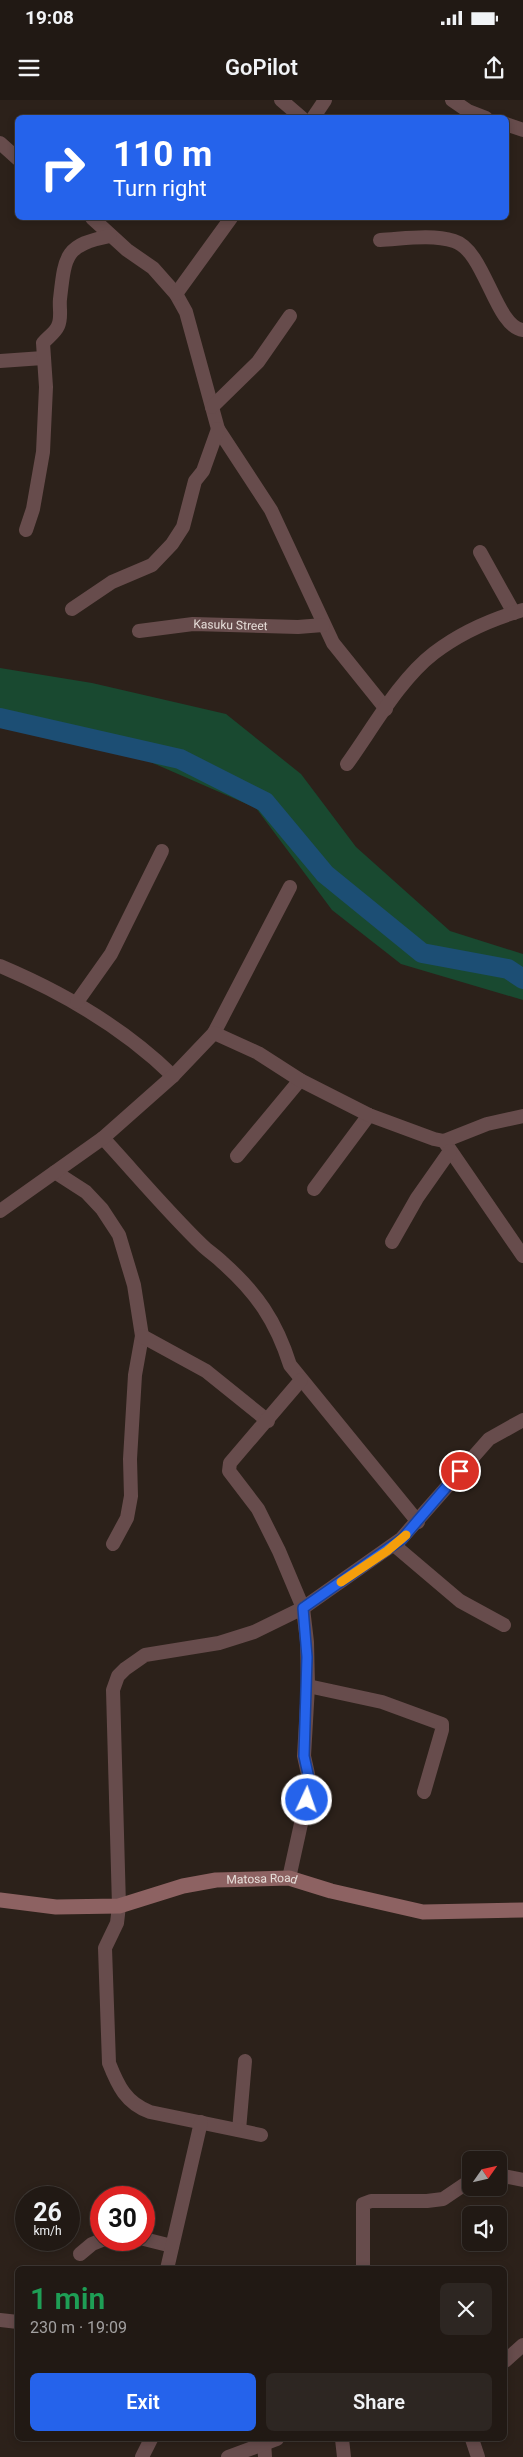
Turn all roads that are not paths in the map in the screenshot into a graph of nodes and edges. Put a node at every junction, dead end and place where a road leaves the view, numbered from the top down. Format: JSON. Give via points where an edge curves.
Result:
{"nodes":[{"id":1,"x":281,"y":100,"type":"edge"},
{"id":2,"x":324,"y":100,"type":"edge"},
{"id":3,"x":452,"y":100,"type":"edge"},
{"id":4,"x":298,"y":115,"type":"edge"},
{"id":5,"x":315,"y":115,"type":"edge"},
{"id":6,"x":477,"y":115,"type":"edge"},
{"id":7,"x":509,"y":125,"type":"edge"},
{"id":8,"x":523,"y":130,"type":"edge"},
{"id":9,"x":0,"y":143,"type":"edge"},
{"id":10,"x":15,"y":156,"type":"edge"},
{"id":11,"x":94,"y":220,"type":"edge"},
{"id":12,"x":230,"y":220,"type":"edge"},
{"id":13,"x":110,"y":236,"type":"junction"},
{"id":14,"x":380,"y":240,"type":"dead end"},
{"id":15,"x":176,"y":294,"type":"junction"},
{"id":16,"x":290,"y":316,"type":"dead end"},
{"id":17,"x":523,"y":330,"type":"edge"},
{"id":18,"x":43,"y":358,"type":"junction"},
{"id":19,"x":0,"y":361,"type":"edge"},
{"id":20,"x":212,"y":407,"type":"junction"},
{"id":21,"x":218,"y":429,"type":"junction"},
{"id":22,"x":26,"y":530,"type":"dead end"},
{"id":23,"x":480,"y":552,"type":"dead end"},
{"id":24,"x":72,"y":609,"type":"dead end"},
{"id":25,"x":518,"y":611,"type":"edge"},
{"id":26,"x":323,"y":625,"type":"junction"},
{"id":27,"x":139,"y":631,"type":"dead end"},
{"id":28,"x":386,"y":709,"type":"junction"},
{"id":29,"x":347,"y":764,"type":"dead end"},
{"id":30,"x":162,"y":851,"type":"dead end"},
{"id":31,"x":290,"y":887,"type":"dead end"},
{"id":32,"x":0,"y":966,"type":"edge"},
{"id":33,"x":77,"y":1002,"type":"junction"},
{"id":34,"x":214,"y":1033,"type":"junction"},
{"id":35,"x":173,"y":1076,"type":"junction"},
{"id":36,"x":300,"y":1080,"type":"junction"},
{"id":37,"x":369,"y":1115,"type":"junction"},
{"id":38,"x":523,"y":1116,"type":"edge"},
{"id":39,"x":103,"y":1138,"type":"junction"},
{"id":40,"x":447,"y":1146,"type":"junction"},
{"id":41,"x":237,"y":1156,"type":"dead end"},
{"id":42,"x":55,"y":1172,"type":"junction"},
{"id":43,"x":314,"y":1189,"type":"dead end"},
{"id":44,"x":0,"y":1211,"type":"edge"},
{"id":45,"x":392,"y":1242,"type":"dead end"},
{"id":46,"x":523,"y":1256,"type":"edge"},
{"id":47,"x":142,"y":1336,"type":"junction"},
{"id":48,"x":302,"y":1380,"type":"junction"},
{"id":49,"x":523,"y":1420,"type":"edge"},
{"id":50,"x":268,"y":1421,"type":"junction"},
{"id":51,"x":418,"y":1522,"type":"junction"},
{"id":52,"x":113,"y":1544,"type":"dead end"},
{"id":53,"x":394,"y":1545,"type":"junction"},
{"id":54,"x":303,"y":1608,"type":"junction"},
{"id":55,"x":504,"y":1625,"type":"dead end"},
{"id":56,"x":308,"y":1686,"type":"junction"},
{"id":57,"x":424,"y":1792,"type":"dead end"},
{"id":58,"x":289,"y":1878,"type":"junction"},
{"id":59,"x":0,"y":1900,"type":"edge"},
{"id":60,"x":119,"y":1906,"type":"junction"},
{"id":61,"x":523,"y":1910,"type":"edge"},
{"id":62,"x":245,"y":2061,"type":"dead end"},
{"id":63,"x":201,"y":2122,"type":"junction"},
{"id":64,"x":239,"y":2130,"type":"junction"},
{"id":65,"x":260,"y":2135,"type":"dead end"},
{"id":66,"x":508,"y":2177,"type":"edge"},
{"id":67,"x":523,"y":2180,"type":"edge"},
{"id":68,"x":462,"y":2186,"type":"edge"},
{"id":69,"x":155,"y":2242,"type":"edge"},
{"id":70,"x":90,"y":2246,"type":"edge"},
{"id":71,"x":172,"y":2246,"type":"junction"},
{"id":72,"x":80,"y":2254,"type":"dead end"},
{"id":73,"x":168,"y":2266,"type":"edge"},
{"id":74,"x":363,"y":2266,"type":"edge"},
{"id":75,"x":0,"y":2320,"type":"edge"},
{"id":76,"x":15,"y":2322,"type":"edge"},
{"id":77,"x":523,"y":2345,"type":"edge"},
{"id":78,"x":507,"y":2359,"type":"edge"},
{"id":79,"x":150,"y":2441,"type":"edge"},
{"id":80,"x":268,"y":2441,"type":"edge"},
{"id":81,"x":270,"y":2441,"type":"edge"},
{"id":82,"x":342,"y":2441,"type":"edge"},
{"id":83,"x":473,"y":2441,"type":"edge"},
{"id":84,"x":142,"y":2457,"type":"edge"},
{"id":85,"x":228,"y":2457,"type":"edge"},
{"id":86,"x":265,"y":2457,"type":"edge"},
{"id":87,"x":344,"y":2457,"type":"edge"},
{"id":88,"x":478,"y":2457,"type":"edge"}],
"edges":[{"from":1,"to":4,"type":"street"},
{"from":2,"to":5,"type":"street"},
{"from":3,"to":6,"type":"street"},
{"from":7,"to":8,"type":"street"},
{"from":9,"to":10,"type":"street"},
{"from":11,"to":13,"type":"street"},
{"from":12,"to":15,"type":"street"},
{"from":13,"to":15,"type":"street","via":[[153,268]]},
{"from":13,"to":18,"type":"street","via":[[87,241],[72,249],[59,301],[59,325],[43,343]]},
{"from":14,"to":17,"type":"street","via":[[438,238],[456,241],[477,264],[503,315]]},
{"from":15,"to":20,"type":"street","via":[[186,312]]},
{"from":16,"to":20,"type":"street","via":[[258,362]]},
{"from":18,"to":19,"type":"street"},
{"from":18,"to":22,"type":"street","via":[[46,387],[42,452],[33,509]]},
{"from":20,"to":21,"type":"street"},
{"from":21,"to":24,"type":"street","via":[[203,471],[195,482],[183,527],[172,544],[152,565],[112,582]]},
{"from":21,"to":26,"type":"street","via":[[270,510],[297,562]]},
{"from":23,"to":25,"type":"street"},
{"from":25,"to":28,"type":"street","via":[[482,625],[433,654],[407,680]]},
{"from":26,"to":27,"type":"street","name":"Kasuku Street","via":[[193,624]]},
{"from":26,"to":28,"type":"street"},
{"from":28,"to":29,"type":"street"},
{"from":30,"to":33,"type":"street","via":[[111,954]]},
{"from":31,"to":34,"type":"street"},
{"from":32,"to":33,"type":"street"},
{"from":33,"to":35,"type":"street","via":[[121,1030]]},
{"from":34,"to":35,"type":"street"},
{"from":34,"to":36,"type":"street","via":[[258,1053]]},
{"from":35,"to":39,"type":"street"},
{"from":36,"to":37,"type":"street"},
{"from":36,"to":41,"type":"street"},
{"from":37,"to":40,"type":"street"},
{"from":37,"to":43,"type":"street"},
{"from":38,"to":40,"type":"street","via":[[487,1124]]},
{"from":39,"to":42,"type":"street"},
{"from":39,"to":48,"type":"street","via":[[203,1246],[252,1292],[272,1319],[282,1337],[290,1365]]},
{"from":40,"to":45,"type":"street"},
{"from":40,"to":46,"type":"street"},
{"from":42,"to":44,"type":"street"},
{"from":42,"to":47,"type":"street","via":[[86,1192],[119,1235],[134,1285]]},
{"from":47,"to":50,"type":"street","via":[[206,1370]]},
{"from":47,"to":52,"type":"street","via":[[135,1376],[131,1496],[126,1518]]},
{"from":48,"to":50,"type":"street"},
{"from":48,"to":51,"type":"street"},
{"from":49,"to":51,"type":"street","via":[[489,1439]]},
{"from":50,"to":54,"type":"street","via":[[230,1463],[229,1471],[258,1509]]},
{"from":51,"to":53,"type":"street"},
{"from":53,"to":54,"type":"street"},
{"from":53,"to":55,"type":"street","via":[[460,1601]]},
{"from":54,"to":56,"type":"street"},
{"from":54,"to":60,"type":"street","via":[[254,1632],[228,1640],[145,1655],[118,1676],[113,1690]]},
{"from":56,"to":57,"type":"street","via":[[382,1702],[442,1724]]},
{"from":56,"to":58,"type":"street","via":[[304,1756],[310,1783]]},
{"from":58,"to":60,"type":"street","name":"Matosa Road","via":[[216,1880],[183,1886]]},
{"from":58,"to":61,"type":"street","name":"Matosa Road","via":[[423,1912]]},
{"from":59,"to":60,"type":"street","name":"Matosa Road","via":[[56,1907]]},
{"from":60,"to":63,"type":"street","via":[[117,1923],[105,1948],[109,2063],[127,2099],[136,2107]]},
{"from":62,"to":64,"type":"street"},
{"from":63,"to":64,"type":"street"},
{"from":63,"to":71,"type":"street"},
{"from":64,"to":65,"type":"street"},
{"from":66,"to":67,"type":"street"},
{"from":68,"to":74,"type":"street","via":[[443,2199],[363,2204]]},
{"from":69,"to":71,"type":"street"},
{"from":70,"to":72,"type":"street"},
{"from":71,"to":73,"type":"street"},
{"from":75,"to":76,"type":"street"},
{"from":77,"to":78,"type":"street"},
{"from":79,"to":84,"type":"street"},
{"from":80,"to":85,"type":"street"},
{"from":81,"to":86,"type":"street"},
{"from":82,"to":87,"type":"street"},
{"from":83,"to":88,"type":"street"}]}
